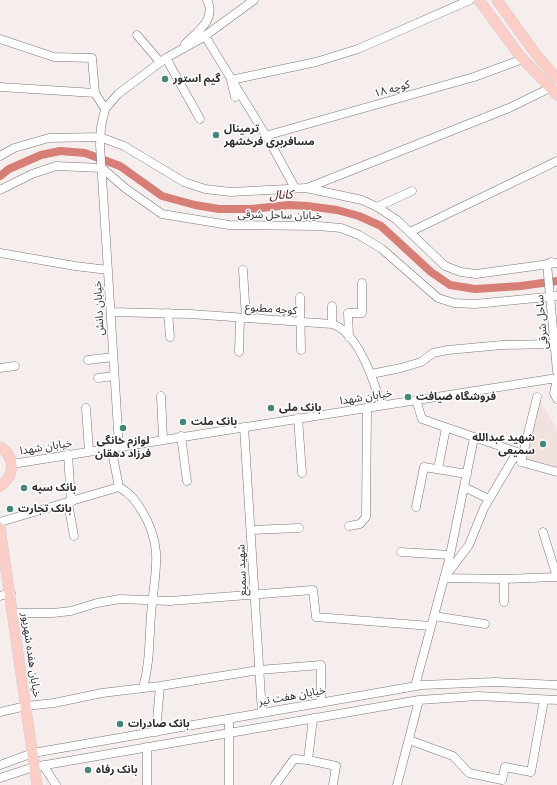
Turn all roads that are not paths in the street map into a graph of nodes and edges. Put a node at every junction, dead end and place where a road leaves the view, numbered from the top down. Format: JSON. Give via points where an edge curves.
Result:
{"nodes":[{"id":1,"x":207,"y":0,"type":"edge"},
{"id":2,"x":254,"y":0,"type":"edge"},
{"id":3,"x":470,"y":0,"type":"edge"},
{"id":4,"x":479,"y":0,"type":"edge"},
{"id":5,"x":497,"y":0,"type":"edge"},
{"id":6,"x":137,"y":35,"type":"dead end"},
{"id":7,"x":205,"y":36,"type":"junction"},
{"id":8,"x":0,"y":39,"type":"edge"},
{"id":9,"x":179,"y":50,"type":"junction"},
{"id":10,"x":523,"y":59,"type":"junction"},
{"id":11,"x":163,"y":60,"type":"junction"},
{"id":12,"x":557,"y":79,"type":"edge"},
{"id":13,"x":231,"y":80,"type":"junction"},
{"id":14,"x":0,"y":87,"type":"edge"},
{"id":15,"x":553,"y":92,"type":"edge"},
{"id":16,"x":95,"y":93,"type":"junction"},
{"id":17,"x":235,"y":97,"type":"dead end"},
{"id":18,"x":105,"y":108,"type":"junction"},
{"id":19,"x":200,"y":119,"type":"dead end"},
{"id":20,"x":266,"y":136,"type":"junction"},
{"id":21,"x":100,"y":141,"type":"junction"},
{"id":22,"x":0,"y":156,"type":"edge"},
{"id":23,"x":557,"y":161,"type":"edge"},
{"id":24,"x":102,"y":168,"type":"junction"},
{"id":25,"x":295,"y":188,"type":"junction"},
{"id":26,"x":306,"y":188,"type":"junction"},
{"id":27,"x":0,"y":190,"type":"edge"},
{"id":28,"x":412,"y":191,"type":"dead end"},
{"id":29,"x":377,"y":207,"type":"junction"},
{"id":30,"x":410,"y":232,"type":"junction"},
{"id":31,"x":0,"y":253,"type":"edge"},
{"id":32,"x":557,"y":259,"type":"edge"},
{"id":33,"x":557,"y":263,"type":"edge"},
{"id":34,"x":548,"y":267,"type":"junction"},
{"id":35,"x":108,"y":270,"type":"junction"},
{"id":36,"x":243,"y":270,"type":"dead end"},
{"id":37,"x":362,"y":283,"type":"dead end"},
{"id":38,"x":553,"y":294,"type":"edge"},
{"id":39,"x":300,"y":297,"type":"dead end"},
{"id":40,"x":332,"y":306,"type":"dead end"},
{"id":41,"x":111,"y":312,"type":"junction"},
{"id":42,"x":168,"y":313,"type":"junction"},
{"id":43,"x":243,"y":318,"type":"junction"},
{"id":44,"x":299,"y":322,"type":"junction"},
{"id":45,"x":332,"y":324,"type":"junction"},
{"id":46,"x":170,"y":337,"type":"dead end"},
{"id":47,"x":348,"y":337,"type":"junction"},
{"id":48,"x":556,"y":344,"type":"junction"},
{"id":49,"x":301,"y":350,"type":"dead end"},
{"id":50,"x":239,"y":352,"type":"dead end"},
{"id":51,"x":113,"y":357,"type":"junction"},
{"id":52,"x":88,"y":360,"type":"dead end"},
{"id":53,"x":15,"y":366,"type":"dead end"},
{"id":54,"x":0,"y":368,"type":"edge"},
{"id":55,"x":557,"y":371,"type":"edge"},
{"id":56,"x":371,"y":374,"type":"junction"},
{"id":57,"x":114,"y":376,"type":"junction"},
{"id":58,"x":98,"y":378,"type":"dead end"},
{"id":59,"x":557,"y":379,"type":"edge"},
{"id":60,"x":161,"y":396,"type":"dead end"},
{"id":61,"x":537,"y":397,"type":"dead end"},
{"id":62,"x":557,"y":399,"type":"edge"},
{"id":63,"x":416,"y":400,"type":"junction"},
{"id":64,"x":381,"y":405,"type":"junction"},
{"id":65,"x":86,"y":408,"type":"dead end"},
{"id":66,"x":367,"y":408,"type":"junction"},
{"id":67,"x":298,"y":418,"type":"junction"},
{"id":68,"x":244,"y":427,"type":"junction"},
{"id":69,"x":446,"y":428,"type":"junction"},
{"id":70,"x":181,"y":436,"type":"junction"},
{"id":71,"x":474,"y":438,"type":"junction"},
{"id":72,"x":163,"y":439,"type":"junction"},
{"id":73,"x":0,"y":447,"type":"edge"},
{"id":74,"x":115,"y":447,"type":"junction"},
{"id":75,"x":89,"y":451,"type":"junction"},
{"id":76,"x":517,"y":452,"type":"junction"},
{"id":77,"x":68,"y":454,"type":"junction"},
{"id":78,"x":521,"y":462,"type":"junction"},
{"id":79,"x":12,"y":464,"type":"junction"},
{"id":80,"x":438,"y":469,"type":"junction"},
{"id":81,"x":557,"y":472,"type":"edge"},
{"id":82,"x":302,"y":473,"type":"dead end"},
{"id":83,"x":467,"y":474,"type":"junction"},
{"id":84,"x":187,"y":481,"type":"dead end"},
{"id":85,"x":0,"y":486,"type":"edge"},
{"id":86,"x":119,"y":487,"type":"junction"},
{"id":87,"x":464,"y":487,"type":"junction"},
{"id":88,"x":489,"y":499,"type":"junction"},
{"id":89,"x":70,"y":502,"type":"junction"},
{"id":90,"x":416,"y":507,"type":"dead end"},
{"id":91,"x":0,"y":522,"type":"edge"},
{"id":92,"x":349,"y":526,"type":"dead end"},
{"id":93,"x":0,"y":528,"type":"edge"},
{"id":94,"x":299,"y":528,"type":"dead end"},
{"id":95,"x":251,"y":530,"type":"junction"},
{"id":96,"x":543,"y":532,"type":"dead end"},
{"id":97,"x":74,"y":536,"type":"dead end"},
{"id":98,"x":401,"y":552,"type":"dead end"},
{"id":99,"x":450,"y":555,"type":"junction"},
{"id":100,"x":557,"y":577,"type":"edge"},
{"id":101,"x":444,"y":578,"type":"junction"},
{"id":102,"x":504,"y":579,"type":"junction"},
{"id":103,"x":11,"y":593,"type":"junction"},
{"id":104,"x":254,"y":593,"type":"junction"},
{"id":105,"x":0,"y":596,"type":"edge"},
{"id":106,"x":153,"y":601,"type":"junction"},
{"id":107,"x":504,"y":602,"type":"dead end"},
{"id":108,"x":14,"y":613,"type":"junction"},
{"id":109,"x":434,"y":616,"type":"junction"},
{"id":110,"x":485,"y":624,"type":"dead end"},
{"id":111,"x":431,"y":626,"type":"junction"},
{"id":112,"x":259,"y":670,"type":"junction"},
{"id":113,"x":557,"y":685,"type":"edge"},
{"id":114,"x":160,"y":686,"type":"junction"},
{"id":115,"x":415,"y":686,"type":"junction"},
{"id":116,"x":143,"y":688,"type":"junction"},
{"id":117,"x":419,"y":700,"type":"junction"},
{"id":118,"x":544,"y":700,"type":"junction"},
{"id":119,"x":557,"y":700,"type":"edge"},
{"id":120,"x":321,"y":703,"type":"junction"},
{"id":121,"x":26,"y":706,"type":"junction"},
{"id":122,"x":0,"y":712,"type":"edge"},
{"id":123,"x":262,"y":713,"type":"junction"},
{"id":124,"x":314,"y":718,"type":"junction"},
{"id":125,"x":229,"y":719,"type":"junction"},
{"id":126,"x":156,"y":732,"type":"junction"},
{"id":127,"x":229,"y":733,"type":"junction"},
{"id":128,"x":409,"y":740,"type":"junction"},
{"id":129,"x":73,"y":746,"type":"junction"},
{"id":130,"x":147,"y":747,"type":"junction"},
{"id":131,"x":33,"y":754,"type":"junction"},
{"id":132,"x":75,"y":760,"type":"junction"},
{"id":133,"x":308,"y":760,"type":"junction"},
{"id":134,"x":0,"y":765,"type":"edge"},
{"id":135,"x":38,"y":766,"type":"junction"},
{"id":136,"x":0,"y":777,"type":"edge"},
{"id":137,"x":37,"y":785,"type":"edge"},
{"id":138,"x":56,"y":785,"type":"edge"},
{"id":139,"x":147,"y":785,"type":"edge"},
{"id":140,"x":229,"y":785,"type":"edge"},
{"id":141,"x":275,"y":785,"type":"edge"},
{"id":142,"x":333,"y":785,"type":"edge"},
{"id":143,"x":397,"y":785,"type":"edge"}],
"edges":[{"from":1,"to":9,"type":"street","via":[[209,18]]},
{"from":2,"to":7,"type":"street"},
{"from":3,"to":13,"type":"street","via":[[358,49],[316,62]]},
{"from":4,"to":10,"type":"main road"},
{"from":5,"to":12,"type":"main road"},
{"from":6,"to":11,"type":"street"},
{"from":7,"to":9,"type":"street"},
{"from":7,"to":13,"type":"street"},
{"from":8,"to":16,"type":"street","via":[[54,57],[92,58]]},
{"from":9,"to":11,"type":"street"},
{"from":10,"to":15,"type":"main road"},
{"from":10,"to":20,"type":"street","name":"کوچه ۱۸","via":[[474,77]]},
{"from":11,"to":18,"type":"street","via":[[118,94]]},
{"from":11,"to":19,"type":"street"},
{"from":13,"to":17,"type":"street"},
{"from":13,"to":20,"type":"street"},
{"from":14,"to":16,"type":"street"},
{"from":15,"to":26,"type":"street"},
{"from":16,"to":18,"type":"street"},
{"from":18,"to":21,"type":"street","name":"خیابان دانش"},
{"from":20,"to":25,"type":"street"},
{"from":21,"to":22,"type":"street","name":"خیابان ساحل شرقی","via":[[49,138],[14,148]]},
{"from":21,"to":24,"type":"street","name":"خیابان دانش"},
{"from":21,"to":25,"type":"street","name":"خیابان ساحل شرقی","via":[[124,146],[172,176],[205,189],[231,192]]},
{"from":23,"to":30,"type":"street"},
{"from":24,"to":27,"type":"street","via":[[56,166],[32,174]]},
{"from":24,"to":35,"type":"street","name":"خیابان دانش"},
{"from":24,"to":38,"type":"street","name":"خیابان ساحل شرقی","via":[[162,214],[229,225],[341,228],[382,249],[438,298],[454,304],[475,304]]},
{"from":25,"to":26,"type":"street","name":"خیابان ساحل شرقی"},
{"from":26,"to":29,"type":"street","name":"خیابان ساحل شرقی","via":[[362,200]]},
{"from":28,"to":29,"type":"street"},
{"from":29,"to":30,"type":"street","name":"خیابان ساحل شرقی"},
{"from":30,"to":34,"type":"street","name":"خیابان ساحل شرقی","via":[[445,266],[461,272],[476,274]]},
{"from":31,"to":35,"type":"street"},
{"from":32,"to":34,"type":"street"},
{"from":33,"to":34,"type":"street","name":"خیابان ساحل شرقی"},
{"from":34,"to":38,"type":"street","name":"ساحل شرقی"},
{"from":35,"to":41,"type":"street","name":"خیابان دانش"},
{"from":36,"to":43,"type":"street"},
{"from":37,"to":47,"type":"street","via":[[362,313],[348,313]]},
{"from":38,"to":48,"type":"street","name":"ساحل شرقی"},
{"from":39,"to":44,"type":"street"},
{"from":40,"to":45,"type":"street"},
{"from":41,"to":42,"type":"street","name":"کوچه مطبوع"},
{"from":41,"to":51,"type":"street","name":"خیابان دانش"},
{"from":42,"to":43,"type":"street","name":"کوچه مطبوع"},
{"from":42,"to":46,"type":"street"},
{"from":43,"to":44,"type":"street","name":"کوچه مطبوع"},
{"from":43,"to":50,"type":"street"},
{"from":44,"to":45,"type":"street","name":"کوچه مطبوع"},
{"from":44,"to":49,"type":"street"},
{"from":45,"to":47,"type":"street","via":[[338,326]]},
{"from":47,"to":56,"type":"street"},
{"from":48,"to":55,"type":"street","name":"ساحل شرقی"},
{"from":48,"to":56,"type":"street","via":[[448,350],[432,353],[420,362],[402,368]]},
{"from":51,"to":52,"type":"street"},
{"from":51,"to":57,"type":"street","name":"خیابان دانش"},
{"from":53,"to":54,"type":"street"},
{"from":56,"to":64,"type":"street"},
{"from":57,"to":58,"type":"street"},
{"from":57,"to":74,"type":"street","name":"خیابان دانش"},
{"from":59,"to":62,"type":"street","via":[[554,393]]},
{"from":59,"to":63,"type":"street","name":"خیابان شهدا"},
{"from":60,"to":72,"type":"street"},
{"from":61,"to":78,"type":"street"},
{"from":63,"to":64,"type":"street","name":"خیابان شهدا"},
{"from":63,"to":69,"type":"street","via":[[422,419]]},
{"from":64,"to":66,"type":"street","name":"خیابان شهدا"},
{"from":65,"to":75,"type":"street"},
{"from":66,"to":67,"type":"street","name":"خیابان شهدا"},
{"from":66,"to":92,"type":"street","via":[[366,517],[360,524]]},
{"from":67,"to":68,"type":"street","name":"خیابان شهدا"},
{"from":67,"to":82,"type":"street"},
{"from":68,"to":70,"type":"street","name":"خیابان شهدا"},
{"from":68,"to":95,"type":"street","name":"شهید سمیع"},
{"from":69,"to":71,"type":"street"},
{"from":69,"to":80,"type":"street"},
{"from":70,"to":72,"type":"street","name":"خیابان شهدا"},
{"from":70,"to":84,"type":"street"},
{"from":71,"to":76,"type":"street"},
{"from":71,"to":83,"type":"street"},
{"from":72,"to":74,"type":"street","name":"خیابان شهدا"},
{"from":73,"to":79,"type":"main road","via":[[6,451]]},
{"from":74,"to":75,"type":"street","name":"خیابان شهدا"},
{"from":74,"to":86,"type":"street","name":"خیابان دانش"},
{"from":75,"to":77,"type":"street","name":"خیابان شهدا"},
{"from":76,"to":78,"type":"street"},
{"from":76,"to":88,"type":"street"},
{"from":77,"to":79,"type":"street","name":"خیابان شهدا"},
{"from":77,"to":89,"type":"street"},
{"from":78,"to":81,"type":"street"},
{"from":79,"to":85,"type":"main road","via":[[10,477]]},
{"from":80,"to":83,"type":"street"},
{"from":80,"to":90,"type":"street","via":[[424,467]]},
{"from":83,"to":87,"type":"street"},
{"from":86,"to":89,"type":"street"},
{"from":86,"to":106,"type":"street","via":[[131,494],[151,526],[157,552]]},
{"from":87,"to":88,"type":"street"},
{"from":87,"to":99,"type":"street"},
{"from":88,"to":101,"type":"street","via":[[469,545]]},
{"from":89,"to":91,"type":"street"},
{"from":89,"to":97,"type":"street"},
{"from":93,"to":103,"type":"main road","name":"خیابان هفده شهریور"},
{"from":94,"to":95,"type":"street"},
{"from":95,"to":104,"type":"street","name":"شهید سمیع"},
{"from":96,"to":100,"type":"street"},
{"from":98,"to":99,"type":"street"},
{"from":99,"to":101,"type":"street"},
{"from":100,"to":102,"type":"street"},
{"from":101,"to":102,"type":"street"},
{"from":101,"to":109,"type":"street"},
{"from":102,"to":107,"type":"street"},
{"from":103,"to":105,"type":"street"},
{"from":103,"to":108,"type":"main road","name":"خیابان هفده شهریور"},
{"from":104,"to":106,"type":"street"},
{"from":104,"to":111,"type":"street","via":[[313,590],[316,617]]},
{"from":104,"to":112,"type":"street","name":"شهید سمیع"},
{"from":106,"to":108,"type":"street","via":[[120,599],[71,611]]},
{"from":106,"to":116,"type":"street","via":[[148,670]]},
{"from":108,"to":121,"type":"main road","name":"خیابان هفده شهریور"},
{"from":109,"to":110,"type":"street"},
{"from":109,"to":111,"type":"street"},
{"from":111,"to":115,"type":"street"},
{"from":112,"to":114,"type":"street"},
{"from":112,"to":120,"type":"street","via":[[321,665]]},
{"from":112,"to":123,"type":"street","name":"شهید سمیع"},
{"from":113,"to":115,"type":"street","name":"خیابان هفت تیر","via":[[495,682]]},
{"from":114,"to":116,"type":"street"},
{"from":114,"to":126,"type":"street"},
{"from":115,"to":120,"type":"street","name":"خیابان هفت تیر"},
{"from":116,"to":121,"type":"street"},
{"from":117,"to":118,"type":"street","via":[[478,696]]},
{"from":117,"to":124,"type":"street"},
{"from":117,"to":128,"type":"street"},
{"from":118,"to":119,"type":"street"},
{"from":118,"to":128,"type":"street","via":[[531,772],[505,767],[502,780],[469,773],[453,756]]},
{"from":120,"to":123,"type":"street","name":"خیابان هفت تیر"},
{"from":121,"to":122,"type":"street"},
{"from":121,"to":131,"type":"main road","name":"خیابان هفده شهریور"},
{"from":123,"to":125,"type":"street","name":"خیابان هفت تیر"},
{"from":124,"to":127,"type":"street"},
{"from":124,"to":133,"type":"street"},
{"from":125,"to":126,"type":"street","name":"خیابان هفت تیر"},
{"from":125,"to":127,"type":"street"},
{"from":126,"to":129,"type":"street","name":"خیابان هفت تیر"},
{"from":127,"to":130,"type":"street"},
{"from":127,"to":140,"type":"street"},
{"from":128,"to":143,"type":"street"},
{"from":129,"to":131,"type":"street","name":"خیابان هفت تیر"},
{"from":129,"to":132,"type":"street"},
{"from":130,"to":132,"type":"street"},
{"from":130,"to":139,"type":"street"},
{"from":131,"to":134,"type":"street","name":"خیابان هفت تیر"},
{"from":131,"to":135,"type":"main road","name":"خیابان هفده شهریور"},
{"from":132,"to":135,"type":"street"},
{"from":133,"to":141,"type":"street","via":[[294,759]]},
{"from":133,"to":142,"type":"street","via":[[336,766]]},
{"from":135,"to":136,"type":"street"},
{"from":135,"to":137,"type":"main road","name":"خیابان هفده شهریور"},
{"from":135,"to":138,"type":"street"}]}
